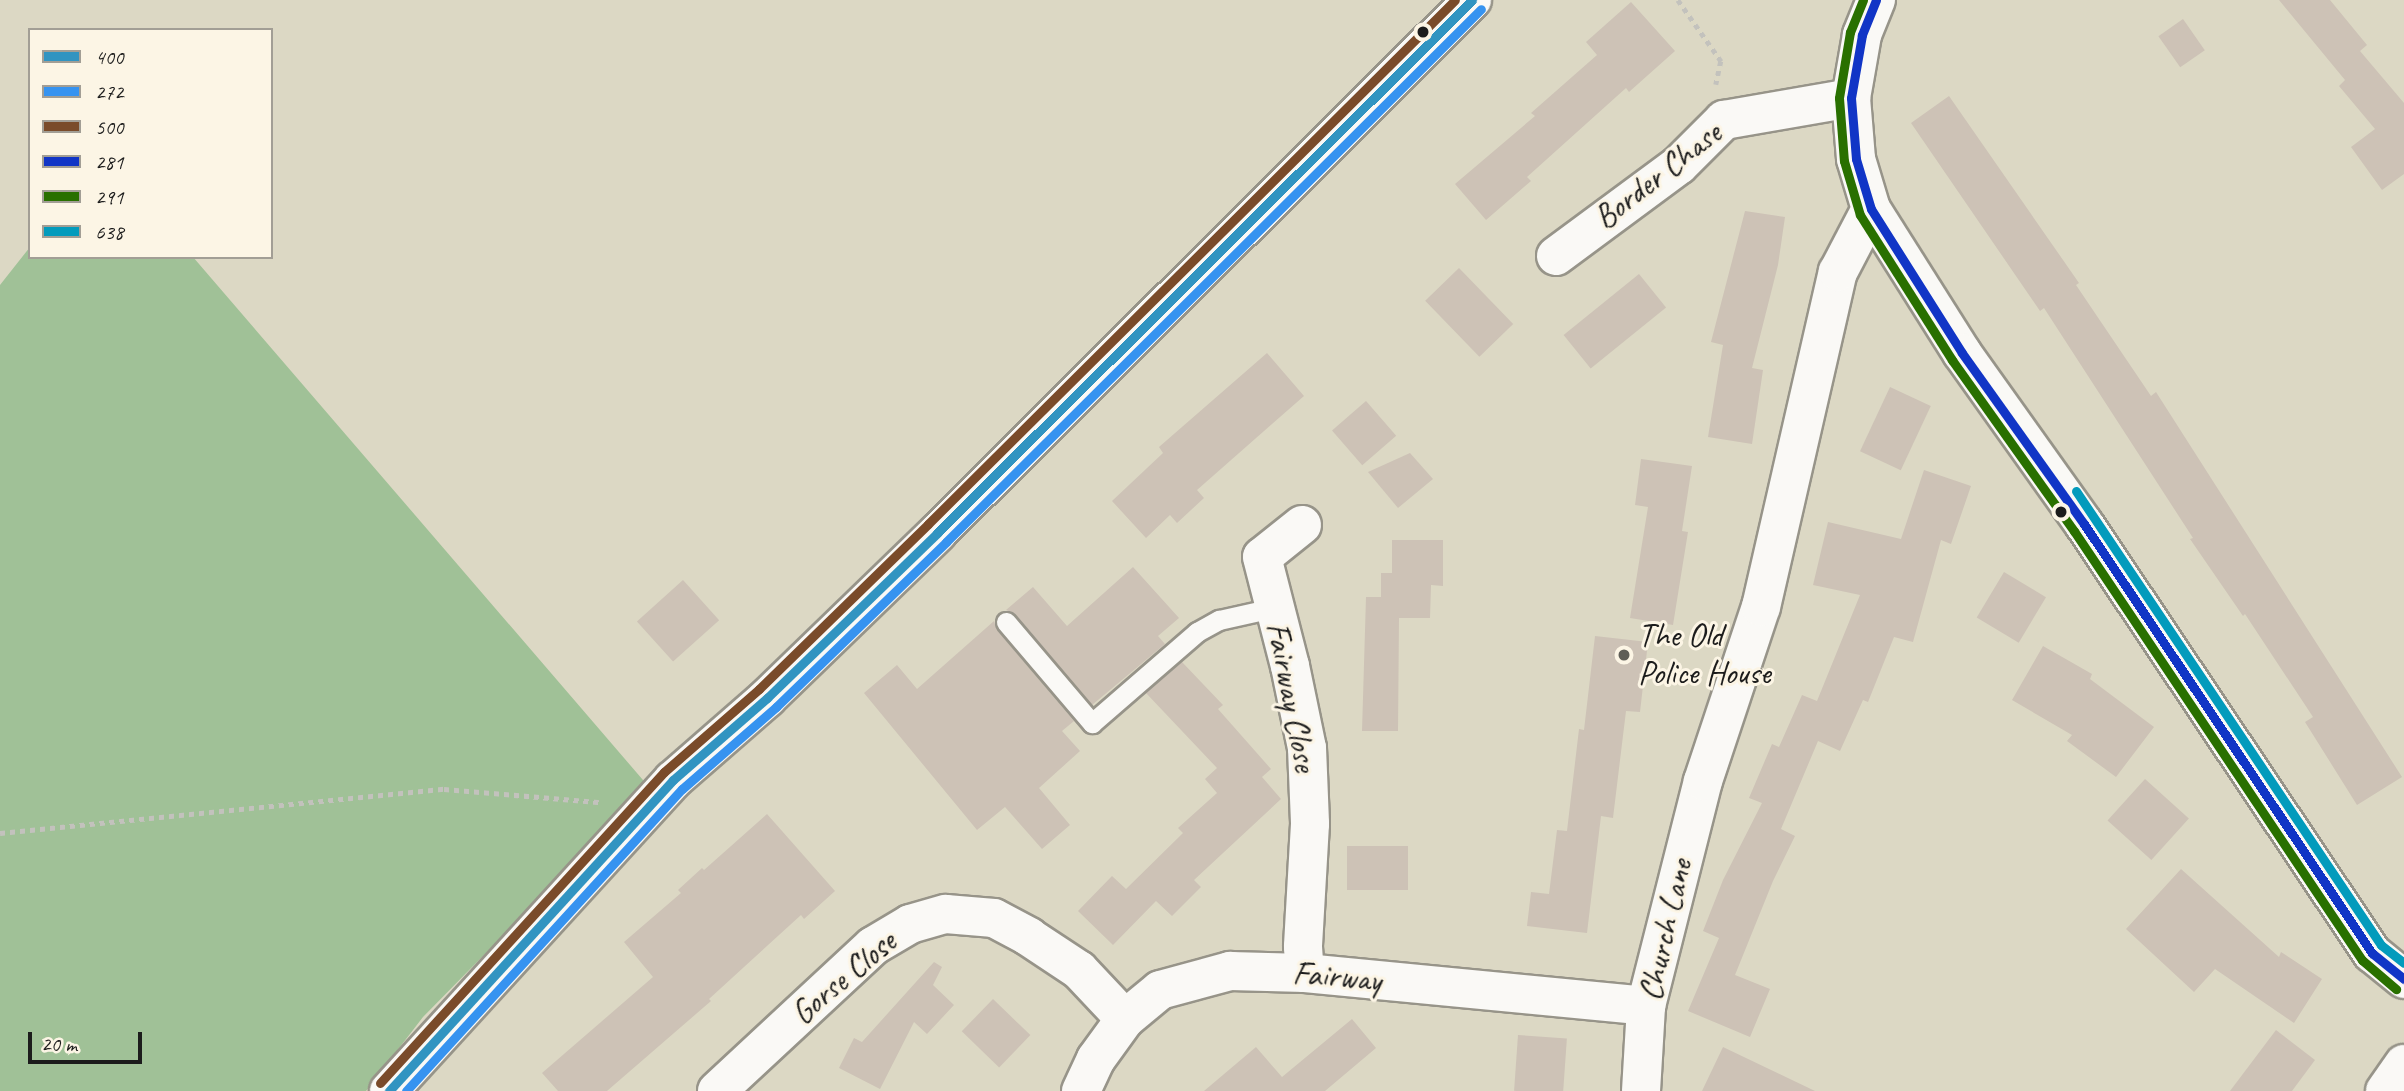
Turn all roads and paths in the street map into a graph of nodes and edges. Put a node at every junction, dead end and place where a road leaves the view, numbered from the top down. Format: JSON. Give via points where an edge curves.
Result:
{"nodes":[{"id":1,"x":1472,"y":0,"type":"edge"},
{"id":2,"x":1678,"y":0,"type":"edge"},
{"id":3,"x":1876,"y":0,"type":"edge"},
{"id":4,"x":1851,"y":99,"type":"junction"},
{"id":5,"x":1724,"y":120,"type":"junction"},
{"id":6,"x":1871,"y":209,"type":"junction"},
{"id":7,"x":1556,"y":256,"type":"dead end"},
{"id":8,"x":1302,"y":525,"type":"dead end"},
{"id":9,"x":1273,"y":608,"type":"junction"},
{"id":10,"x":1006,"y":622,"type":"dead end"},
{"id":11,"x":633,"y":824,"type":"junction"},
{"id":12,"x":0,"y":833,"type":"edge"},
{"id":13,"x":1306,"y":973,"type":"junction"},
{"id":14,"x":2404,"y":979,"type":"edge"},
{"id":15,"x":1646,"y":1006,"type":"junction"},
{"id":16,"x":1125,"y":1019,"type":"junction"},
{"id":17,"x":2404,"y":1064,"type":"edge"},
{"id":18,"x":389,"y":1091,"type":"edge"},
{"id":19,"x":717,"y":1091,"type":"edge"},
{"id":20,"x":1081,"y":1091,"type":"edge"},
{"id":21,"x":1641,"y":1091,"type":"edge"},
{"id":22,"x":2385,"y":1091,"type":"edge"}],
"edges":[{"from":1,"to":11,"type":"main road","via":[[937,533],[767,698],[673,780]]},
{"from":2,"to":5,"type":"path","via":[[1721,61],[1713,102]]},
{"from":3,"to":4,"type":"main road","via":[[1862,35]]},
{"from":4,"to":5,"type":"main road","name":"Border Chase"},
{"from":4,"to":6,"type":"main road","via":[[1856,159]]},
{"from":5,"to":7,"type":"main road","name":"Border Chase","via":[[1605,239]]},
{"from":6,"to":14,"type":"main road","via":[[1962,353],[2084,524],[2372,953]]},
{"from":6,"to":15,"type":"main road","name":"Church Lane","via":[[1838,272],[1761,607],[1703,781]]},
{"from":8,"to":9,"type":"main road","name":"Fairway Close","via":[[1262,557]]},
{"from":9,"to":10,"type":"lane","via":[[1219,620],[1197,632],[1091,723]]},
{"from":9,"to":13,"type":"main road","name":"Fairway Close","via":[[1307,748]]},
{"from":11,"to":12,"type":"path","via":[[614,803],[444,789]]},
{"from":11,"to":18,"type":"main road"},
{"from":13,"to":15,"type":"main road","name":"Fairway"},
{"from":13,"to":16,"type":"main road","name":"Fairway","via":[[1230,971],[1160,990]]},
{"from":15,"to":21,"type":"main road","name":"Church Lane"},
{"from":16,"to":19,"type":"main road","name":"Gorse Close","via":[[1079,970],[1029,937],[994,918],[946,914],[910,923],[873,946]]},
{"from":16,"to":20,"type":"main road","name":"Fairway","via":[[1096,1059]]},
{"from":17,"to":22,"type":"main road"}]}
